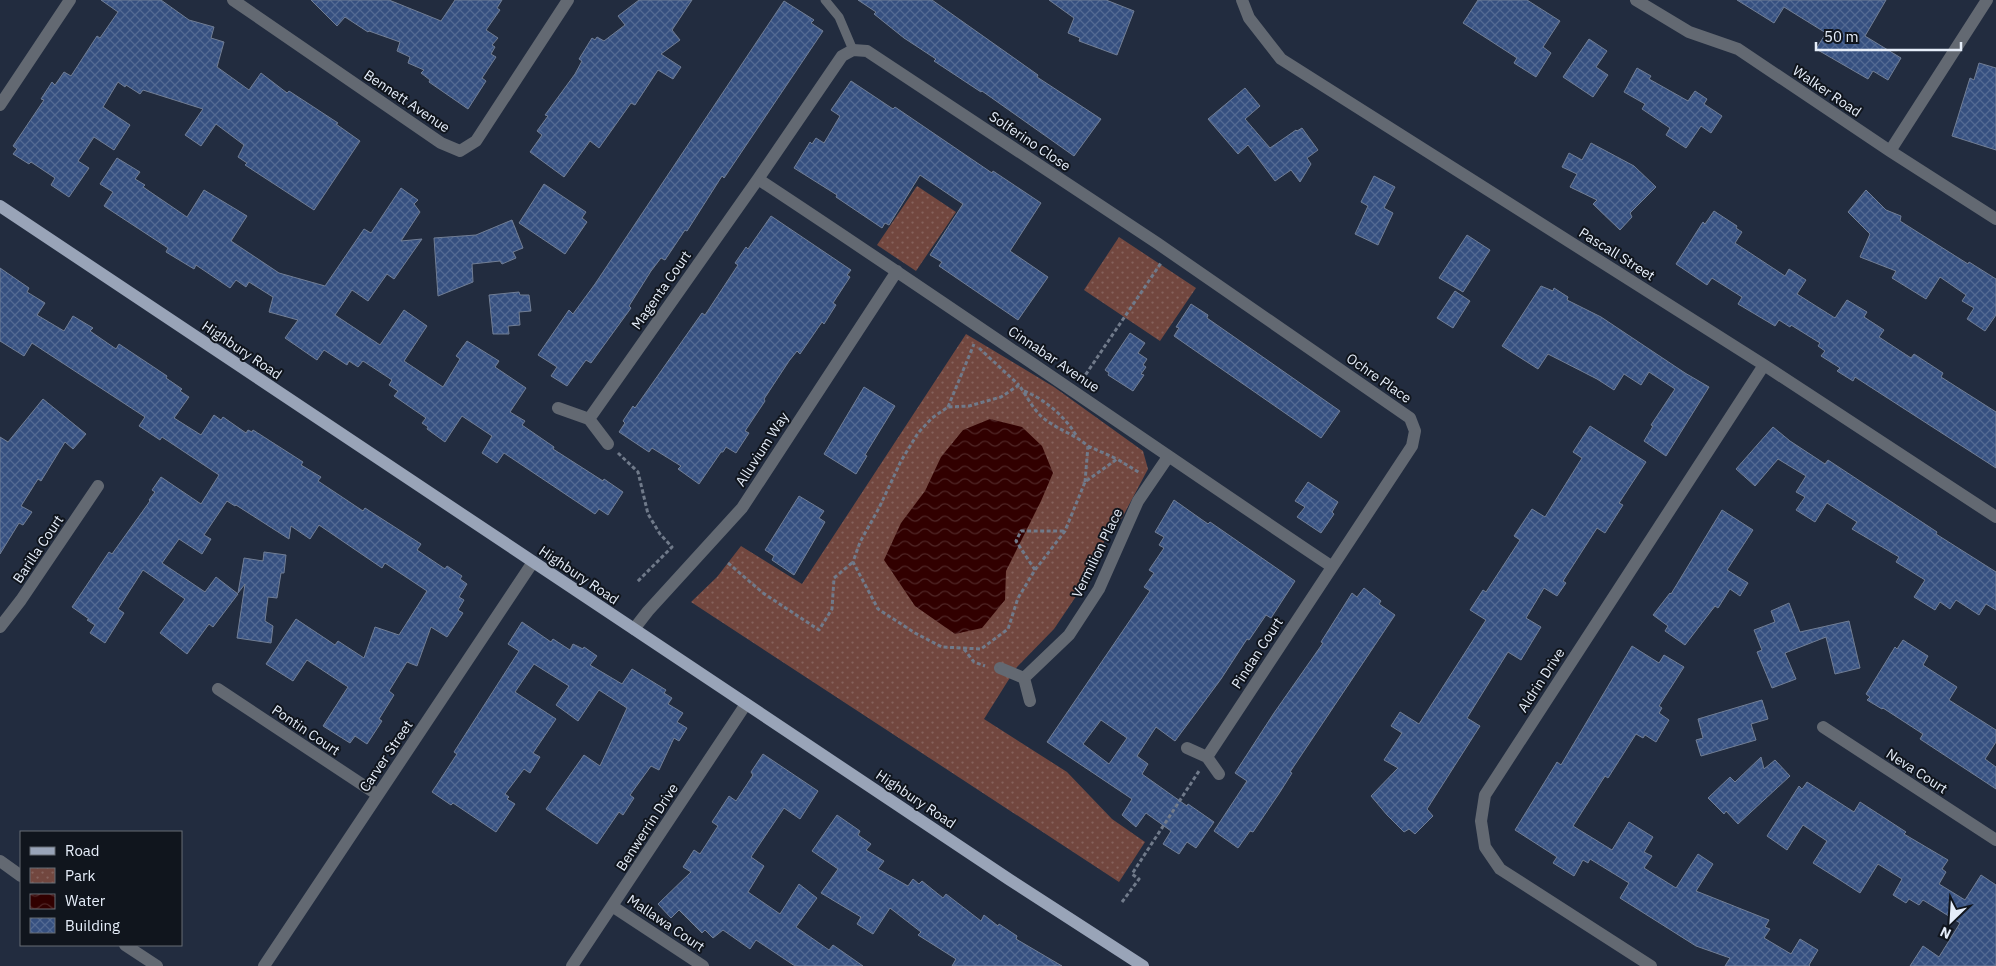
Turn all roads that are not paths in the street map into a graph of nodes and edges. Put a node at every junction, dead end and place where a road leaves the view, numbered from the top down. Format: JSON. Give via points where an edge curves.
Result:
{"nodes":[{"id":1,"x":70,"y":0,"type":"edge"},
{"id":2,"x":234,"y":0,"type":"edge"},
{"id":3,"x":568,"y":0,"type":"edge"},
{"id":4,"x":825,"y":0,"type":"edge"},
{"id":5,"x":1242,"y":0,"type":"edge"},
{"id":6,"x":1636,"y":0,"type":"edge"},
{"id":7,"x":1987,"y":0,"type":"edge"},
{"id":8,"x":853,"y":50,"type":"junction"},
{"id":9,"x":0,"y":105,"type":"edge"},
{"id":10,"x":1890,"y":151,"type":"junction"},
{"id":11,"x":758,"y":179,"type":"junction"},
{"id":12,"x":0,"y":206,"type":"edge"},
{"id":13,"x":1996,"y":219,"type":"edge"},
{"id":14,"x":1188,"y":265,"type":"joint"},
{"id":15,"x":897,"y":271,"type":"junction"},
{"id":16,"x":1764,"y":365,"type":"junction"},
{"id":17,"x":558,"y":408,"type":"dead end"},
{"id":18,"x":589,"y":419,"type":"junction"},
{"id":19,"x":608,"y":444,"type":"road end"},
{"id":20,"x":1168,"y":457,"type":"junction"},
{"id":21,"x":98,"y":486,"type":"dead end"},
{"id":22,"x":1996,"y":517,"type":"edge"},
{"id":23,"x":533,"y":562,"type":"junction"},
{"id":24,"x":1331,"y":566,"type":"junction"},
{"id":25,"x":0,"y":627,"type":"edge"},
{"id":26,"x":634,"y":629,"type":"junction"},
{"id":27,"x":1000,"y":668,"type":"road end"},
{"id":28,"x":1024,"y":678,"type":"junction"},
{"id":29,"x":218,"y":689,"type":"dead end"},
{"id":30,"x":1030,"y":701,"type":"dead end"},
{"id":31,"x":746,"y":704,"type":"junction"},
{"id":32,"x":1823,"y":727,"type":"dead end"},
{"id":33,"x":1187,"y":748,"type":"dead end"},
{"id":34,"x":1207,"y":757,"type":"junction"},
{"id":35,"x":1219,"y":774,"type":"dead end"},
{"id":36,"x":378,"y":795,"type":"junction"},
{"id":37,"x":1996,"y":840,"type":"edge"},
{"id":38,"x":0,"y":862,"type":"edge"},
{"id":39,"x":20,"y":875,"type":"edge"},
{"id":40,"x":612,"y":906,"type":"junction"},
{"id":41,"x":127,"y":946,"type":"edge"},
{"id":42,"x":157,"y":966,"type":"edge"},
{"id":43,"x":264,"y":966,"type":"edge"},
{"id":44,"x":572,"y":966,"type":"edge"},
{"id":45,"x":703,"y":966,"type":"edge"},
{"id":46,"x":1143,"y":966,"type":"edge"},
{"id":47,"x":1651,"y":966,"type":"edge"}],
"edges":[{"from":1,"to":9,"type":"street"},
{"from":2,"to":3,"type":"street","name":"Bennett Avenue","via":[[441,143],[460,151],[476,141]]},
{"from":4,"to":8,"type":"lane","via":[[840,17]]},
{"from":5,"to":16,"type":"street","name":"Pascall Street","via":[[1248,18],[1281,59]]},
{"from":6,"to":10,"type":"street","name":"Walker Road","via":[[1689,32],[1738,49]]},
{"from":7,"to":10,"type":"street"},
{"from":8,"to":11,"type":"street","via":[[842,56]]},
{"from":8,"to":14,"type":"street","name":"Solferino Close","via":[[867,51]]},
{"from":10,"to":13,"type":"street","name":"Walker Road"},
{"from":11,"to":15,"type":"street","name":"Cinnabar Avenue"},
{"from":11,"to":18,"type":"street","name":"Magenta Court"},
{"from":12,"to":23,"type":"main road","name":"Highbury Road"},
{"from":14,"to":24,"type":"street","name":"Ochre Place","via":[[1410,418],[1415,431],[1412,446]]},
{"from":15,"to":20,"type":"street","name":"Cinnabar Avenue"},
{"from":15,"to":26,"type":"street","name":"Alluvium Way","via":[[742,508]]},
{"from":16,"to":22,"type":"street","name":"Pascall Street"},
{"from":16,"to":47,"type":"street","name":"Aldrin Drive","via":[[1485,795],[1481,821],[1485,847],[1500,869]]},
{"from":17,"to":18,"type":"street"},
{"from":18,"to":19,"type":"street"},
{"from":20,"to":24,"type":"street","name":"Cinnabar Avenue"},
{"from":20,"to":28,"type":"street","name":"Vermilion Place","via":[[1138,501],[1100,589],[1069,635]]},
{"from":21,"to":25,"type":"street","name":"Barilla Court"},
{"from":23,"to":26,"type":"main road","name":"Highbury Road"},
{"from":23,"to":36,"type":"street","name":"Carver Street"},
{"from":24,"to":34,"type":"street","name":"Pindan Court"},
{"from":26,"to":31,"type":"main road","name":"Highbury Road"},
{"from":27,"to":28,"type":"street"},
{"from":28,"to":30,"type":"street"},
{"from":29,"to":36,"type":"street","name":"Pontin Court"},
{"from":31,"to":40,"type":"street","name":"Benwerrin Drive"},
{"from":31,"to":46,"type":"main road","name":"Highbury Road"},
{"from":32,"to":37,"type":"street","name":"Neva Court"},
{"from":33,"to":34,"type":"street"},
{"from":34,"to":35,"type":"street"},
{"from":36,"to":43,"type":"street","name":"Carver Street"},
{"from":38,"to":39,"type":"street"},
{"from":40,"to":44,"type":"street","name":"Benwerrin Drive"},
{"from":40,"to":45,"type":"street","name":"Mallawa Court"},
{"from":41,"to":42,"type":"street"}]}
